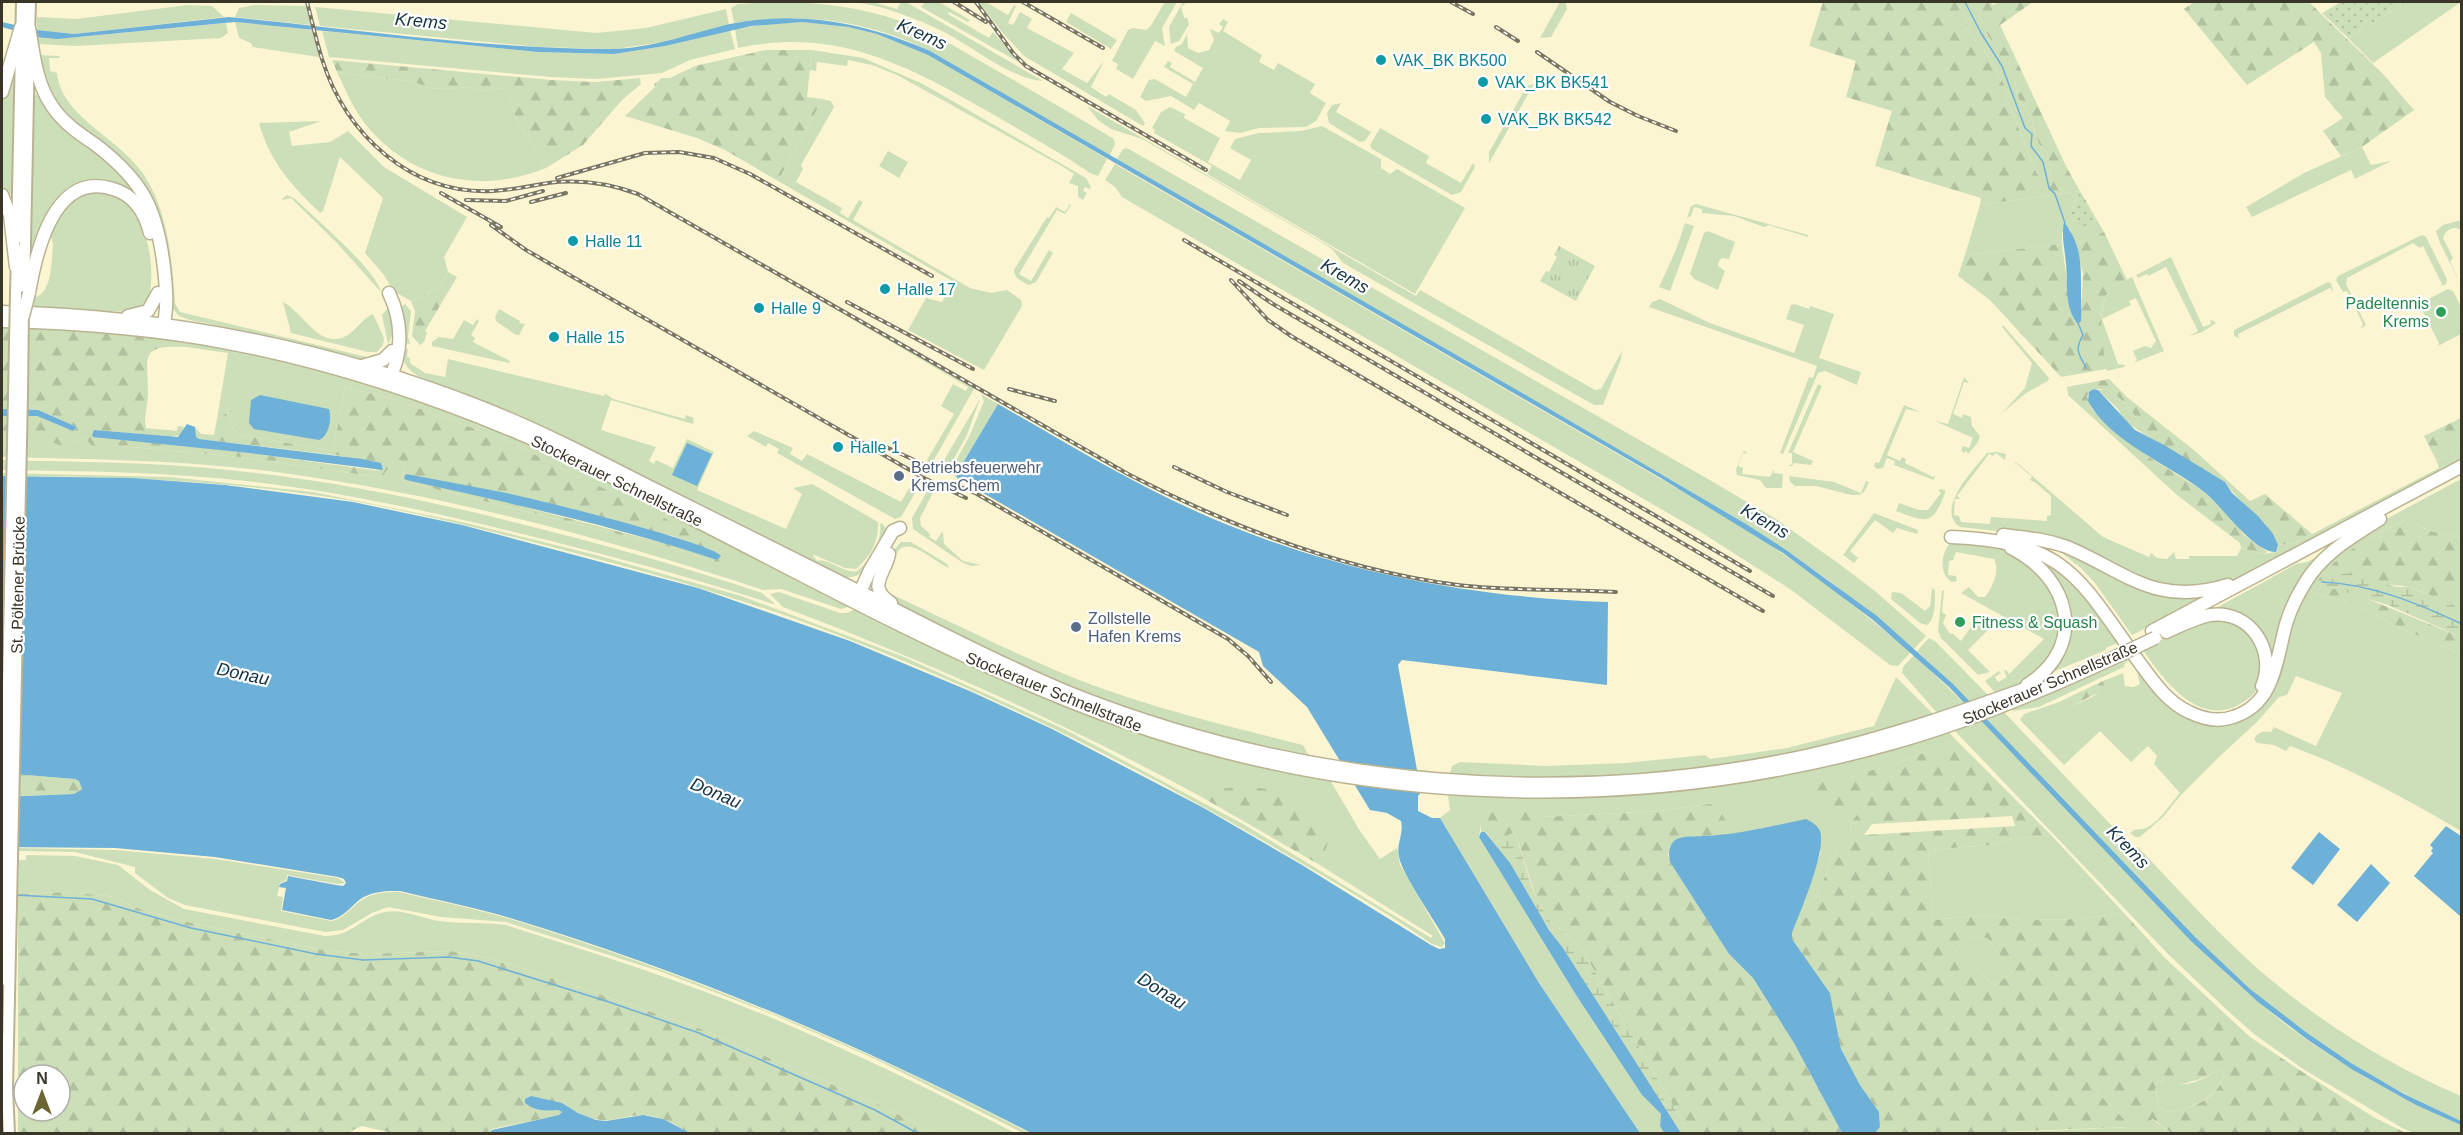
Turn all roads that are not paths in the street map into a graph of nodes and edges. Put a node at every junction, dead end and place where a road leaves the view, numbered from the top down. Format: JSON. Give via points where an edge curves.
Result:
{"nodes":[{"id":1,"x":26,"y":3,"type":"edge"},
{"id":2,"x":25,"y":27,"type":"junction"},
{"id":3,"x":25,"y":53,"type":"junction"},
{"id":4,"x":2,"y":92,"type":"edge"},
{"id":5,"x":2,"y":195,"type":"edge"},
{"id":6,"x":16,"y":267,"type":"junction"},
{"id":7,"x":23,"y":292,"type":"junction"},
{"id":8,"x":389,"y":293,"type":"dead end"},
{"id":9,"x":162,"y":297,"type":"junction"},
{"id":10,"x":2,"y":312,"type":"edge"},
{"id":11,"x":23,"y":316,"type":"joint"},
{"id":12,"x":114,"y":318,"type":"junction"},
{"id":13,"x":2,"y":321,"type":"edge"},
{"id":14,"x":160,"y":326,"type":"junction"},
{"id":15,"x":200,"y":329,"type":"junction"},
{"id":16,"x":395,"y":353,"type":"junction"},
{"id":17,"x":362,"y":366,"type":"junction"},
{"id":18,"x":387,"y":377,"type":"junction"},
{"id":19,"x":429,"y":388,"type":"junction"},
{"id":20,"x":18,"y":395,"type":"junction"},
{"id":21,"x":2462,"y":466,"type":"edge"},
{"id":22,"x":2462,"y":474,"type":"edge"},
{"id":23,"x":2380,"y":519,"type":"junction"},
{"id":24,"x":2011,"y":536,"type":"junction"},
{"id":25,"x":1987,"y":540,"type":"junction"},
{"id":26,"x":889,"y":554,"type":"junction"},
{"id":27,"x":815,"y":570,"type":"junction"},
{"id":28,"x":870,"y":570,"type":"junction"},
{"id":29,"x":2258,"y":574,"type":"junction"},
{"id":30,"x":861,"y":597,"type":"junction"},
{"id":31,"x":917,"y":621,"type":"junction"},
{"id":32,"x":2158,"y":633,"type":"junction"},
{"id":33,"x":2018,"y":696,"type":"junction"},
{"id":34,"x":1295,"y":764,"type":"junction"},
{"id":35,"x":2,"y":980,"type":"edge"},
{"id":36,"x":9,"y":1134,"type":"edge"}],
"edges":[{"from":1,"to":2,"type":"main road"},
{"from":2,"to":3,"type":"highway"},
{"from":2,"to":3,"type":"highway"},
{"from":3,"to":4,"type":"highway"},
{"from":3,"to":6,"type":"main road"},
{"from":3,"to":7,"type":"main road"},
{"from":3,"to":9,"type":"highway","via":[[52,108],[125,169],[145,196],[160,244]]},
{"from":5,"to":6,"type":"highway","via":[[10,215]]},
{"from":6,"to":7,"type":"main road"},
{"from":7,"to":9,"type":"highway","via":[[51,218],[69,197],[99,186],[125,194],[143,213]]},
{"from":7,"to":11,"type":"highway","bridge":true},
{"from":7,"to":20,"type":"main road","bridge":true},
{"from":8,"to":16,"type":"highway","via":[[399,318]]},
{"from":9,"to":12,"type":"highway","via":[[144,313]]},
{"from":9,"to":14,"type":"highway"},
{"from":9,"to":15,"type":"highway","via":[[176,316]]},
{"from":10,"to":12,"type":"highway","name":"Stockerauer Schnellstraße"},
{"from":11,"to":20,"type":"main road","bridge":true},
{"from":12,"to":14,"type":"highway","name":"Stockerauer Schnellstraße"},
{"from":13,"to":14,"type":"highway","name":"Stockerauer Schnellstraße"},
{"from":14,"to":15,"type":"highway","name":"Stockerauer Schnellstraße"},
{"from":14,"to":18,"type":"highway","name":"Stockerauer Schnellstraße"},
{"from":15,"to":17,"type":"highway","name":"Stockerauer Schnellstraße","via":[[271,342]]},
{"from":16,"to":17,"type":"highway"},
{"from":16,"to":18,"type":"highway"},
{"from":16,"to":19,"type":"highway","via":[[406,370]]},
{"from":17,"to":18,"type":"highway","name":"Stockerauer Schnellstraße"},
{"from":18,"to":19,"type":"highway","name":"Stockerauer Schnellstraße"},
{"from":18,"to":30,"type":"highway","name":"Stockerauer Schnellstraße","via":[[546,445]]},
{"from":19,"to":27,"type":"highway","name":"Stockerauer Schnellstraße","via":[[554,439]]},
{"from":20,"to":35,"type":"main road","name":"St. Pöltener Brücke"},
{"from":20,"to":36,"type":"main road","name":"St. Pöltener Brücke"},
{"from":21,"to":29,"type":"highway","name":"Stockerauer Schnellstraße"},
{"from":22,"to":23,"type":"highway","name":"Stockerauer Schnellstraße"},
{"from":23,"to":25,"type":"highway","via":[[2330,552],[2306,580],[2287,621],[2274,676],[2263,697],[2247,711],[2219,720],[2186,711],[2165,696],[2093,596],[2069,570],[2031,549]]},
{"from":23,"to":32,"type":"highway","name":"Stockerauer Schnellstraße"},
{"from":24,"to":25,"type":"highway","via":[[1952,532]]},
{"from":24,"to":29,"type":"highway","via":[[2065,546],[2130,580],[2172,592],[2216,589]]},
{"from":24,"to":32,"type":"highway","via":[[2052,550],[2080,571],[2161,681],[2189,704],[2201,710],[2225,712],[2248,702],[2263,685],[2267,664],[2264,645],[2253,630],[2238,620],[2210,615]]},
{"from":25,"to":33,"type":"highway","via":[[2013,549],[2038,566],[2056,587],[2065,612],[2064,638],[2055,660]]},
{"from":26,"to":28,"type":"highway","via":[[900,528],[893,531]]},
{"from":26,"to":30,"type":"highway"},
{"from":26,"to":31,"type":"highway","via":[[878,580],[880,593]]},
{"from":27,"to":28,"type":"highway","via":[[852,580],[862,578]]},
{"from":27,"to":30,"type":"highway","name":"Stockerauer Schnellstraße"},
{"from":28,"to":30,"type":"highway"},
{"from":29,"to":32,"type":"highway","name":"Stockerauer Schnellstraße"},
{"from":30,"to":31,"type":"highway","name":"Stockerauer Schnellstraße"},
{"from":30,"to":34,"type":"highway","name":"Stockerauer Schnellstraße","via":[[986,666],[1107,716],[1178,739]]},
{"from":31,"to":34,"type":"highway","name":"Stockerauer Schnellstraße","via":[[1020,672],[1110,708]]},
{"from":32,"to":33,"type":"highway","name":"Stockerauer Schnellstraße","bridge":true},
{"from":33,"to":34,"type":"highway","name":"Stockerauer Schnellstraße","via":[[1931,727],[1761,765],[1695,774],[1469,786]]}]}
